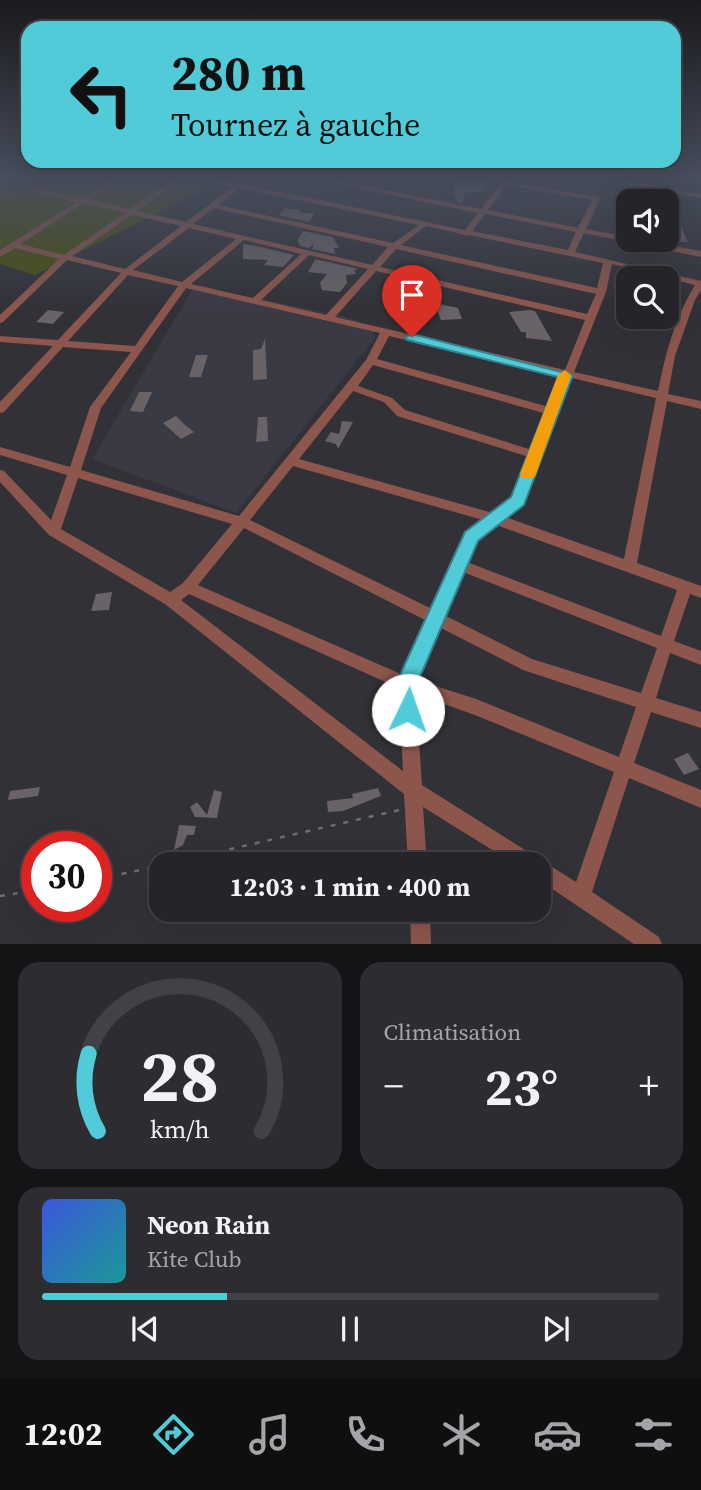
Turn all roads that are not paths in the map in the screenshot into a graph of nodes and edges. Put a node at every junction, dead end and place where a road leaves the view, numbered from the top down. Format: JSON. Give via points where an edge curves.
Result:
{"nodes":[{"id":1,"x":49,"y":222,"type":"edge"},
{"id":2,"x":118,"y":222,"type":"edge"},
{"id":3,"x":182,"y":222,"type":"edge"},
{"id":4,"x":193,"y":222,"type":"edge"},
{"id":5,"x":286,"y":222,"type":"edge"},
{"id":6,"x":404,"y":222,"type":"edge"},
{"id":7,"x":475,"y":222,"type":"edge"},
{"id":8,"x":535,"y":222,"type":"edge"},
{"id":9,"x":585,"y":222,"type":"edge"},
{"id":10,"x":191,"y":224,"type":"junction"},
{"id":11,"x":422,"y":226,"type":"junction"},
{"id":12,"x":581,"y":231,"type":"junction"},
{"id":13,"x":466,"y":234,"type":"junction"},
{"id":14,"x":243,"y":237,"type":"junction"},
{"id":15,"x":12,"y":245,"type":"junction"},
{"id":16,"x":394,"y":246,"type":"junction"},
{"id":17,"x":308,"y":252,"type":"junction"},
{"id":18,"x":0,"y":254,"type":"edge"},
{"id":19,"x":570,"y":254,"type":"junction"},
{"id":20,"x":701,"y":254,"type":"edge"},
{"id":21,"x":66,"y":257,"type":"junction"},
{"id":22,"x":608,"y":261,"type":"junction"},
{"id":23,"x":375,"y":268,"type":"junction"},
{"id":24,"x":127,"y":271,"type":"junction"},
{"id":25,"x":700,"y":284,"type":"edge"},
{"id":26,"x":184,"y":285,"type":"junction"},
{"id":27,"x":601,"y":292,"type":"junction"},
{"id":28,"x":255,"y":301,"type":"junction"},
{"id":29,"x":329,"y":318,"type":"junction"},
{"id":30,"x":591,"y":318,"type":"junction"},
{"id":31,"x":0,"y":320,"type":"edge"},
{"id":32,"x":386,"y":331,"type":"junction"},
{"id":33,"x":0,"y":339,"type":"edge"},
{"id":34,"x":58,"y":343,"type":"junction"},
{"id":35,"x":137,"y":349,"type":"junction"},
{"id":36,"x":370,"y":361,"type":"junction"},
{"id":37,"x":566,"y":375,"type":"junction"},
{"id":38,"x":351,"y":387,"type":"junction"},
{"id":39,"x":664,"y":396,"type":"junction"},
{"id":40,"x":701,"y":405,"type":"edge"},
{"id":41,"x":0,"y":408,"type":"edge"},
{"id":42,"x":553,"y":412,"type":"junction"},
{"id":43,"x":0,"y":451,"type":"edge"},
{"id":44,"x":536,"y":455,"type":"junction"},
{"id":45,"x":293,"y":462,"type":"junction"},
{"id":46,"x":74,"y":471,"type":"junction"},
{"id":47,"x":0,"y":474,"type":"edge"},
{"id":48,"x":496,"y":520,"type":"junction"},
{"id":49,"x":243,"y":522,"type":"junction"},
{"id":50,"x":54,"y":531,"type":"junction"},
{"id":51,"x":459,"y":565,"type":"junction"},
{"id":52,"x":629,"y":567,"type":"junction"},
{"id":53,"x":188,"y":587,"type":"junction"},
{"id":54,"x":693,"y":590,"type":"edge"},
{"id":55,"x":170,"y":600,"type":"junction"},
{"id":56,"x":435,"y":618,"type":"junction"},
{"id":57,"x":665,"y":645,"type":"junction"},
{"id":58,"x":701,"y":657,"type":"edge"},
{"id":59,"x":407,"y":684,"type":"junction"},
{"id":60,"x":645,"y":704,"type":"junction"},
{"id":61,"x":701,"y":720,"type":"edge"},
{"id":62,"x":622,"y":768,"type":"junction"},
{"id":63,"x":414,"y":798,"type":"junction"},
{"id":64,"x":701,"y":799,"type":"edge"},
{"id":65,"x":416,"y":852,"type":"edge"},
{"id":66,"x":511,"y":852,"type":"edge"},
{"id":67,"x":551,"y":876,"type":"edge"},
{"id":68,"x":581,"y":895,"type":"junction"},
{"id":69,"x":420,"y":922,"type":"edge"},
{"id":70,"x":421,"y":944,"type":"edge"},
{"id":71,"x":652,"y":944,"type":"edge"}],
"edges":[{"from":1,"to":15,"type":"street"},
{"from":2,"to":21,"type":"street"},
{"from":3,"to":10,"type":"street"},
{"from":4,"to":10,"type":"street"},
{"from":5,"to":16,"type":"street"},
{"from":6,"to":11,"type":"street"},
{"from":7,"to":13,"type":"street"},
{"from":8,"to":12,"type":"street"},
{"from":9,"to":12,"type":"street"},
{"from":10,"to":14,"type":"street"},
{"from":10,"to":24,"type":"street"},
{"from":11,"to":13,"type":"street"},
{"from":11,"to":16,"type":"street"},
{"from":12,"to":19,"type":"street"},
{"from":12,"to":20,"type":"street"},
{"from":13,"to":19,"type":"street"},
{"from":14,"to":17,"type":"street"},
{"from":14,"to":26,"type":"street"},
{"from":15,"to":18,"type":"street"},
{"from":15,"to":21,"type":"street"},
{"from":16,"to":23,"type":"street"},
{"from":16,"to":27,"type":"street"},
{"from":17,"to":23,"type":"street"},
{"from":17,"to":28,"type":"street"},
{"from":19,"to":22,"type":"street"},
{"from":21,"to":24,"type":"street"},
{"from":21,"to":31,"type":"street"},
{"from":22,"to":25,"type":"street"},
{"from":22,"to":27,"type":"street"},
{"from":23,"to":29,"type":"street"},
{"from":23,"to":30,"type":"street"},
{"from":24,"to":26,"type":"street"},
{"from":24,"to":34,"type":"street"},
{"from":25,"to":39,"type":"street","via":[[670,356]]},
{"from":26,"to":28,"type":"street"},
{"from":26,"to":35,"type":"street"},
{"from":27,"to":30,"type":"street"},
{"from":28,"to":29,"type":"street"},
{"from":29,"to":32,"type":"street"},
{"from":30,"to":37,"type":"street"},
{"from":32,"to":36,"type":"street"},
{"from":32,"to":37,"type":"street"},
{"from":33,"to":34,"type":"street"},
{"from":34,"to":35,"type":"street"},
{"from":34,"to":41,"type":"street"},
{"from":35,"to":46,"type":"street","via":[[96,407]]},
{"from":36,"to":38,"type":"street"},
{"from":36,"to":42,"type":"street"},
{"from":37,"to":39,"type":"street"},
{"from":37,"to":42,"type":"street"},
{"from":38,"to":44,"type":"street","via":[[388,400],[401,413]]},
{"from":38,"to":45,"type":"street"},
{"from":39,"to":40,"type":"street"},
{"from":39,"to":52,"type":"street"},
{"from":42,"to":44,"type":"street"},
{"from":43,"to":46,"type":"street"},
{"from":44,"to":48,"type":"street","via":[[518,500]]},
{"from":45,"to":48,"type":"street"},
{"from":45,"to":49,"type":"street"},
{"from":46,"to":49,"type":"street"},
{"from":46,"to":50,"type":"street"},
{"from":47,"to":50,"type":"street"},
{"from":48,"to":51,"type":"street","via":[[471,537]]},
{"from":48,"to":52,"type":"street"},
{"from":49,"to":53,"type":"street"},
{"from":49,"to":56,"type":"street"},
{"from":50,"to":55,"type":"street"},
{"from":51,"to":56,"type":"street"},
{"from":51,"to":57,"type":"street"},
{"from":52,"to":54,"type":"street"},
{"from":53,"to":55,"type":"street"},
{"from":53,"to":59,"type":"street"},
{"from":54,"to":57,"type":"street"},
{"from":55,"to":63,"type":"street"},
{"from":56,"to":59,"type":"street"},
{"from":56,"to":60,"type":"street","via":[[529,665]]},
{"from":57,"to":58,"type":"street"},
{"from":57,"to":60,"type":"street"},
{"from":59,"to":62,"type":"street","via":[[476,706]]},
{"from":59,"to":63,"type":"street"},
{"from":60,"to":61,"type":"street"},
{"from":60,"to":62,"type":"street"},
{"from":62,"to":64,"type":"street"},
{"from":62,"to":68,"type":"street"},
{"from":63,"to":65,"type":"street"},
{"from":63,"to":66,"type":"street"},
{"from":67,"to":68,"type":"street"},
{"from":68,"to":71,"type":"street"},
{"from":69,"to":70,"type":"street"}]}
